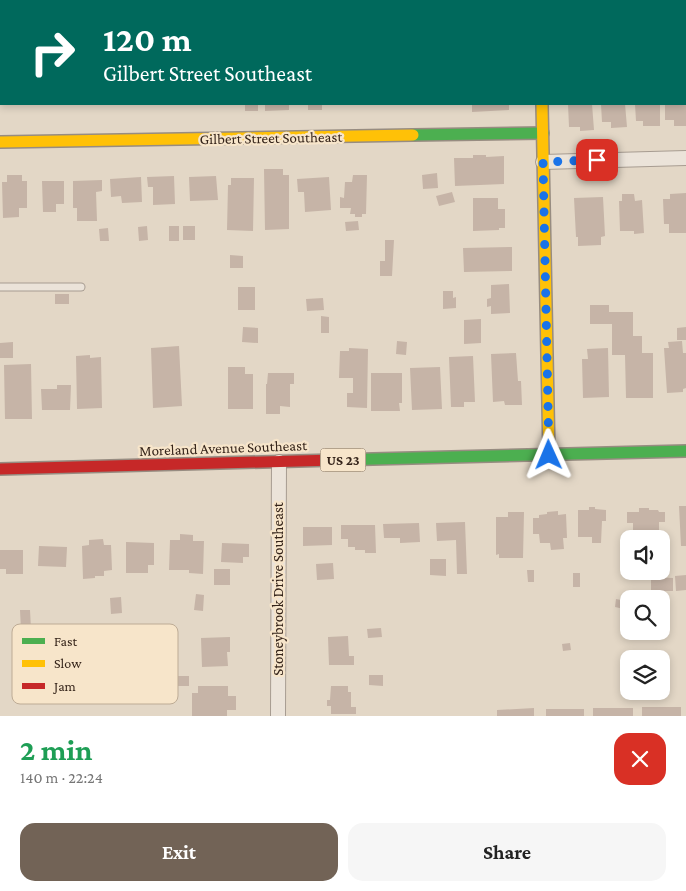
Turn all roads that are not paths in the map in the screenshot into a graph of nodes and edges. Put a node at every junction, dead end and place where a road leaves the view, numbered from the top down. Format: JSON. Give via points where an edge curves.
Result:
{"nodes":[{"id":1,"x":542,"y":105,"type":"edge"},
{"id":2,"x":543,"y":133,"type":"junction"},
{"id":3,"x":0,"y":142,"type":"edge"},
{"id":4,"x":686,"y":158,"type":"edge"},
{"id":5,"x":543,"y":162,"type":"junction"},
{"id":6,"x":0,"y":287,"type":"edge"},
{"id":7,"x":82,"y":287,"type":"dead end"},
{"id":8,"x":686,"y":451,"type":"edge"},
{"id":9,"x":549,"y":455,"type":"junction"},
{"id":10,"x":279,"y":462,"type":"junction"},
{"id":11,"x":0,"y":469,"type":"edge"},
{"id":12,"x":278,"y":716,"type":"edge"}],
"edges":[{"from":1,"to":2,"type":"main road"},
{"from":2,"to":3,"type":"main road","name":"Gilbert Street Southeast"},
{"from":2,"to":5,"type":"main road"},
{"from":4,"to":5,"type":"street"},
{"from":5,"to":9,"type":"main road"},
{"from":6,"to":7,"type":"lane"},
{"from":8,"to":9,"type":"main road","name":"Moreland Avenue Southeast","number":"US 23"},
{"from":9,"to":10,"type":"main road","name":"Moreland Avenue Southeast","number":"US 23"},
{"from":10,"to":11,"type":"main road","name":"Moreland Avenue Southeast","number":"US 23"},
{"from":10,"to":12,"type":"street","name":"Stoneybrook Drive Southeast"}]}
